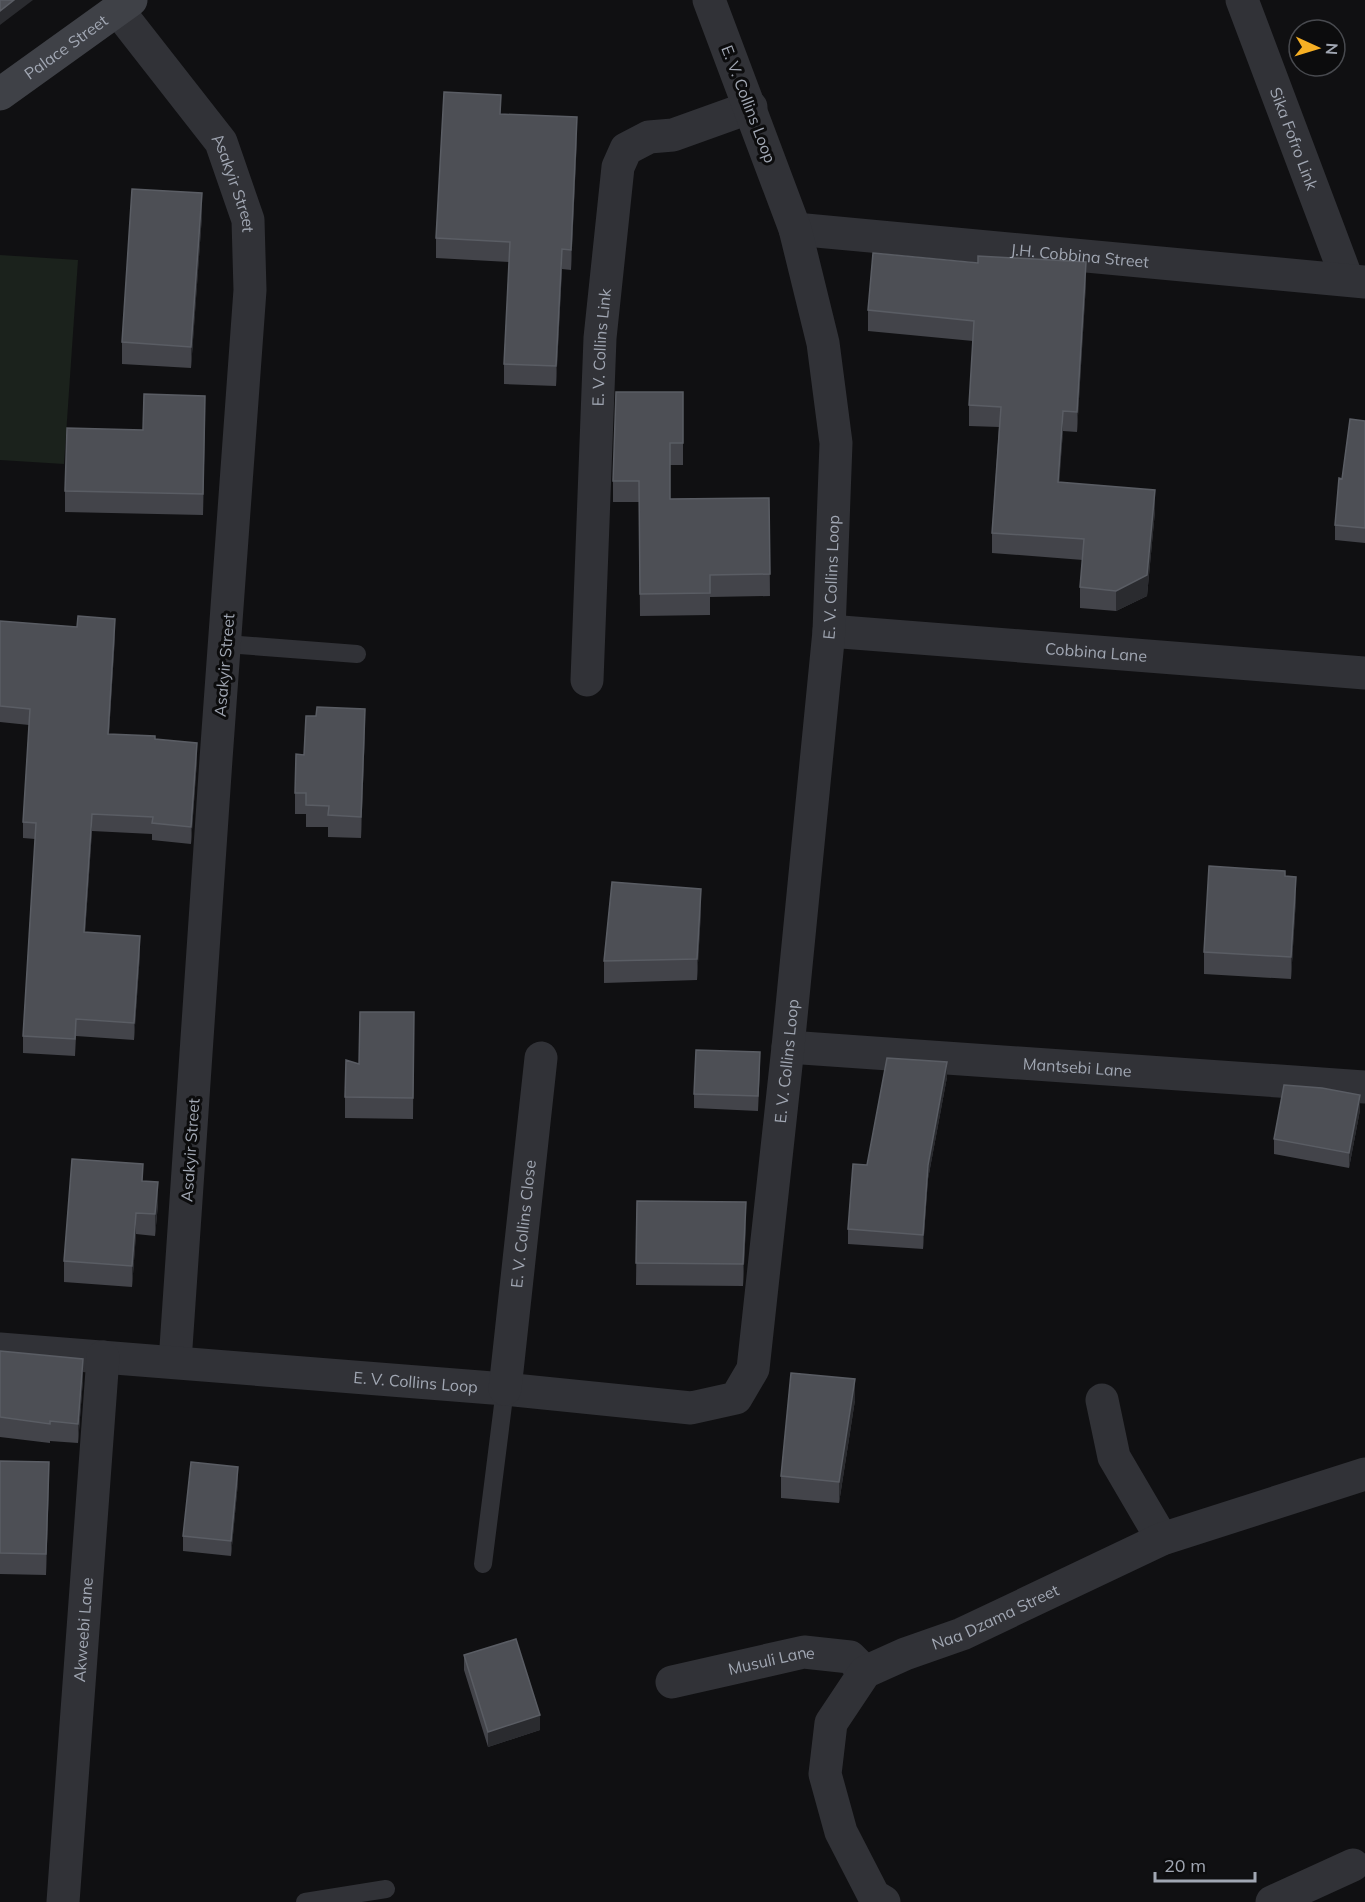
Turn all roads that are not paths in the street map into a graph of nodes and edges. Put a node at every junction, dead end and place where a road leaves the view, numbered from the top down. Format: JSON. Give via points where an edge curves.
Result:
{"nodes":[{"id":1,"x":709,"y":0,"type":"edge"},
{"id":2,"x":1242,"y":0,"type":"edge"},
{"id":3,"x":124,"y":4,"type":"edge"},
{"id":4,"x":0,"y":94,"type":"edge"},
{"id":5,"x":751,"y":107,"type":"junction"},
{"id":6,"x":795,"y":229,"type":"junction"},
{"id":7,"x":1356,"y":280,"type":"edge"},
{"id":8,"x":829,"y":631,"type":"junction"},
{"id":9,"x":226,"y":644,"type":"junction"},
{"id":10,"x":357,"y":654,"type":"dead end"},
{"id":11,"x":1365,"y":673,"type":"edge"},
{"id":12,"x":587,"y":680,"type":"dead end"},
{"id":13,"x":788,"y":1047,"type":"junction"},
{"id":14,"x":541,"y":1058,"type":"dead end"},
{"id":15,"x":1365,"y":1087,"type":"edge"},
{"id":16,"x":0,"y":1349,"type":"edge"},
{"id":17,"x":103,"y":1357,"type":"junction"},
{"id":18,"x":175,"y":1362,"type":"junction"},
{"id":19,"x":505,"y":1389,"type":"junction"},
{"id":20,"x":1102,"y":1400,"type":"dead end"},
{"id":21,"x":1365,"y":1474,"type":"edge"},
{"id":22,"x":1162,"y":1539,"type":"junction"},
{"id":23,"x":483,"y":1564,"type":"dead end"},
{"id":24,"x":865,"y":1672,"type":"junction"},
{"id":25,"x":672,"y":1682,"type":"dead end"},
{"id":26,"x":1353,"y":1865,"type":"dead end"},
{"id":27,"x":386,"y":1889,"type":"dead end"},
{"id":28,"x":876,"y":1900,"type":"edge"},
{"id":29,"x":63,"y":1902,"type":"edge"},
{"id":30,"x":305,"y":1902,"type":"edge"},
{"id":31,"x":1272,"y":1902,"type":"edge"}],
"edges":[{"from":1,"to":5,"type":"street","name":"E. V. Collins Loop"},
{"from":2,"to":7,"type":"street","name":"Sika Fofro Link"},
{"from":3,"to":4,"type":"street","name":"Palace Street"},
{"from":3,"to":9,"type":"street","name":"Asakyir Street","via":[[221,142],[248,220],[250,290]]},
{"from":5,"to":6,"type":"street","name":"E. V. Collins Loop"},
{"from":5,"to":12,"type":"street","name":"E. V. Collins Link","via":[[673,135],[649,137],[626,149],[618,167],[600,338]]},
{"from":6,"to":7,"type":"street","name":"J.H. Cobbina Street"},
{"from":6,"to":8,"type":"street","name":"E. V. Collins Loop","via":[[823,343],[836,443]]},
{"from":8,"to":11,"type":"street","name":"Cobbina Lane"},
{"from":8,"to":13,"type":"street","name":"E. V. Collins Loop"},
{"from":9,"to":10,"type":"lane"},
{"from":9,"to":18,"type":"street","name":"Asakyir Street"},
{"from":13,"to":15,"type":"street","name":"Mantsebi Lane"},
{"from":13,"to":19,"type":"street","name":"E. V. Collins Loop","via":[[753,1370],[736,1398],[691,1408]]},
{"from":14,"to":19,"type":"street","name":"E. V. Collins Close"},
{"from":16,"to":17,"type":"street","name":"E. V. Collins Loop"},
{"from":17,"to":18,"type":"street","name":"E. V. Collins Loop"},
{"from":17,"to":29,"type":"street","name":"Akweebi Lane"},
{"from":18,"to":19,"type":"street","name":"E. V. Collins Loop"},
{"from":19,"to":23,"type":"lane"},
{"from":20,"to":22,"type":"street","via":[[1114,1457]]},
{"from":21,"to":22,"type":"street","name":"Naa Dzama Street"},
{"from":22,"to":24,"type":"street","name":"Naa Dzama Street","via":[[962,1634]]},
{"from":24,"to":25,"type":"street","name":"Musuli Lane","via":[[850,1657],[804,1652]]},
{"from":24,"to":28,"type":"street","via":[[831,1723],[825,1774],[841,1832]]},
{"from":26,"to":31,"type":"street"},
{"from":27,"to":30,"type":"lane"}]}
